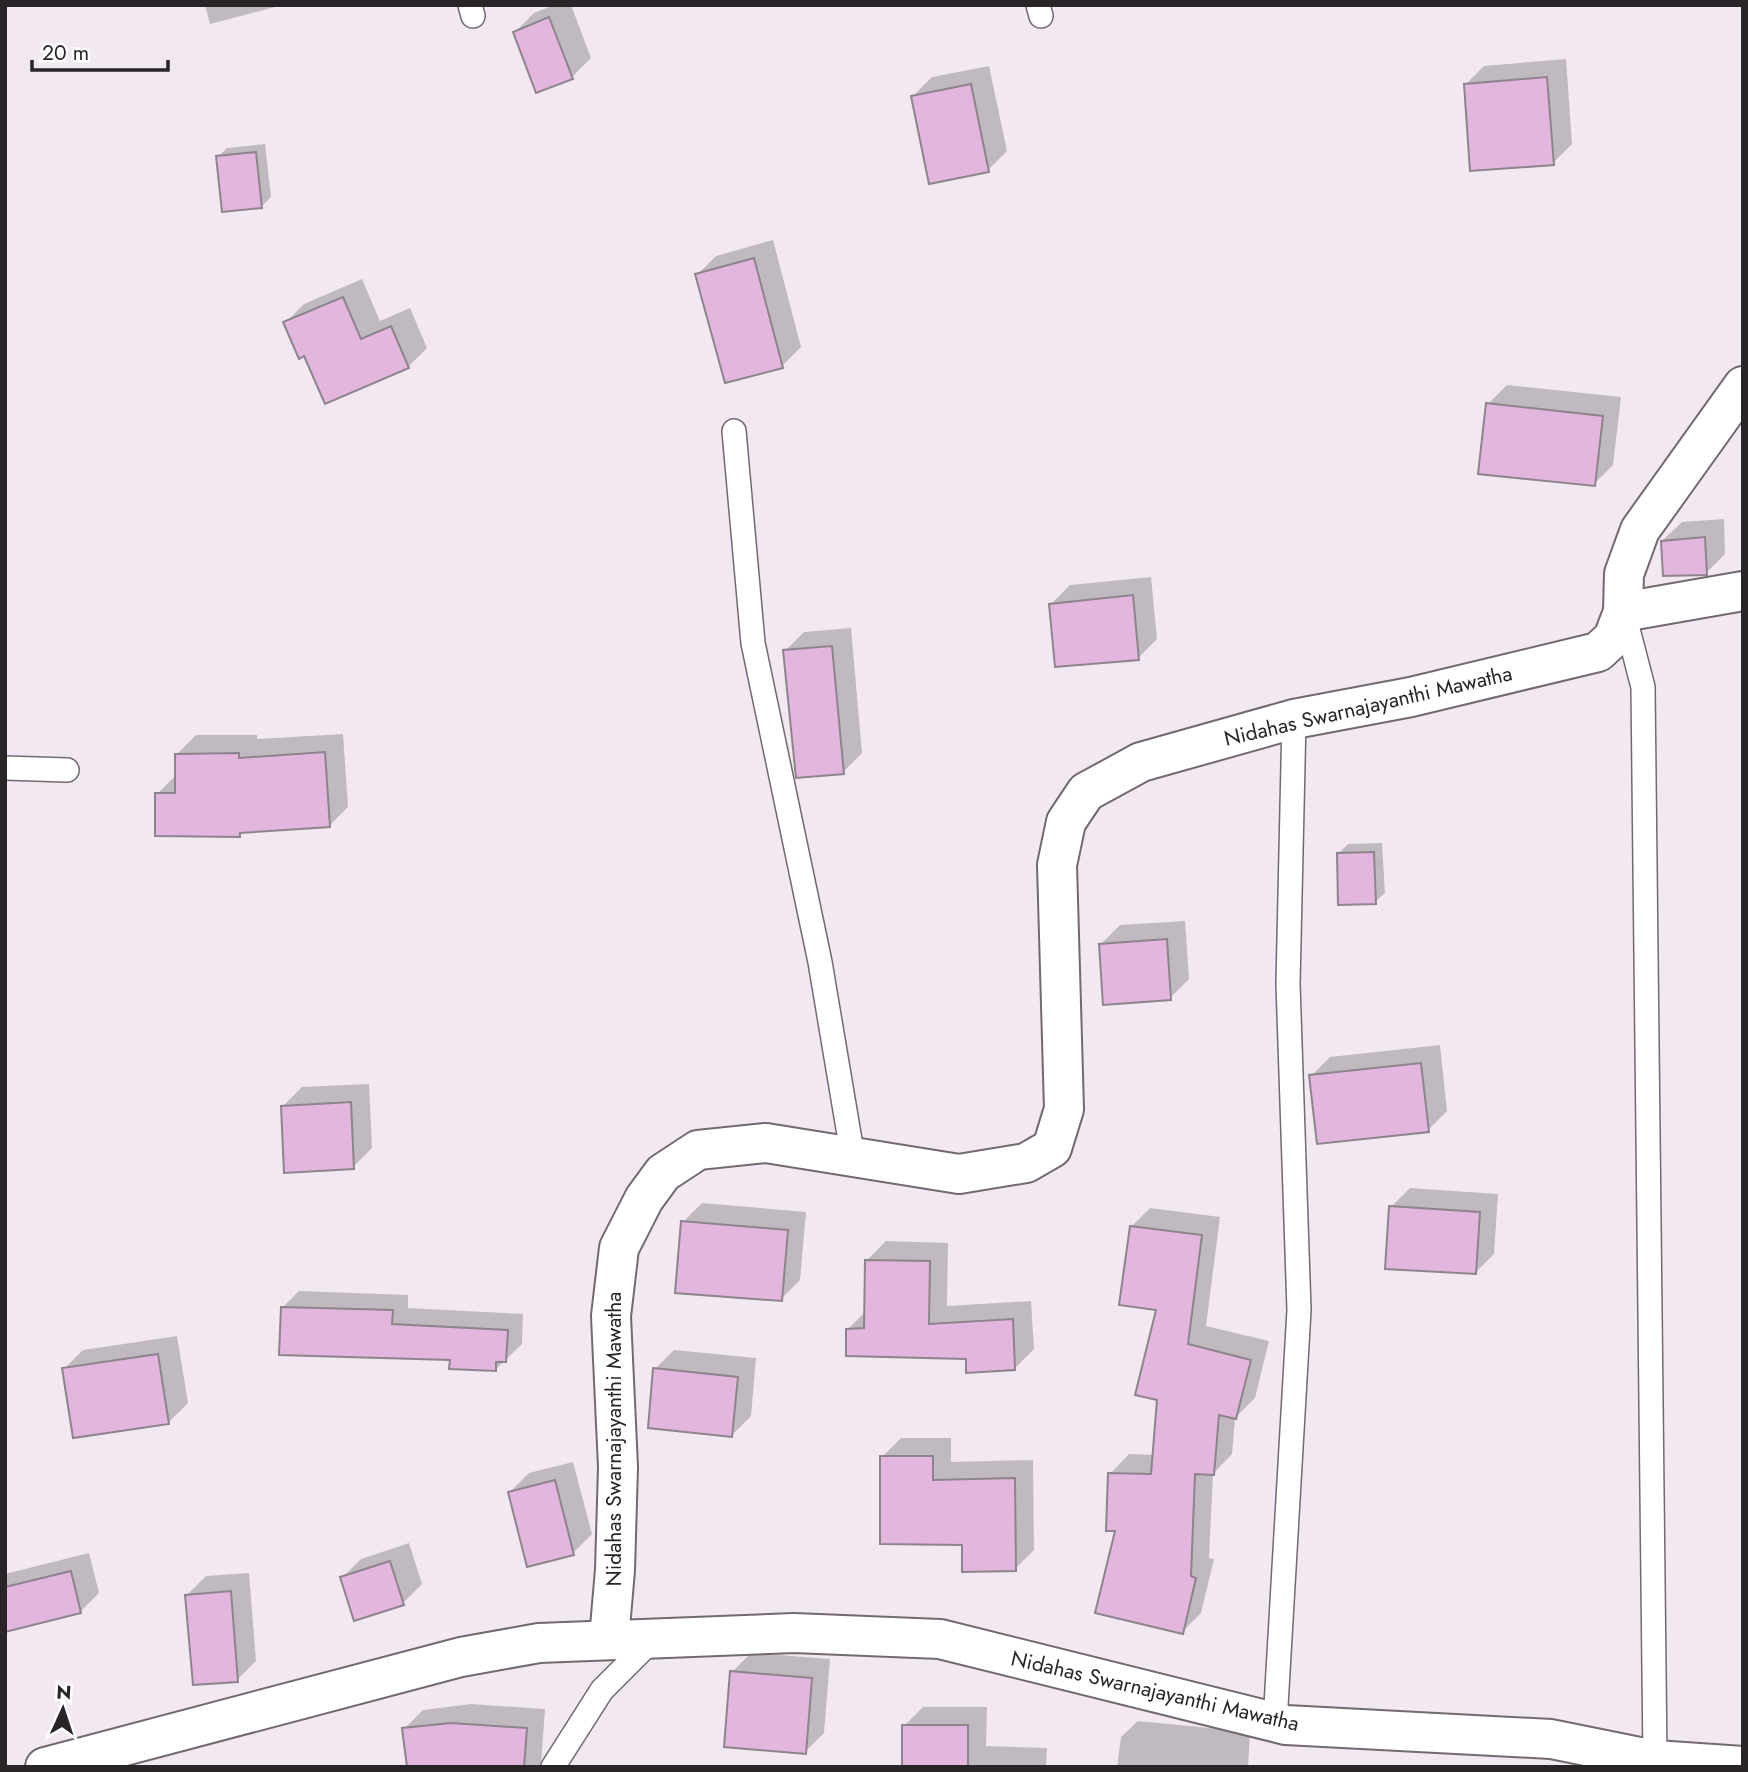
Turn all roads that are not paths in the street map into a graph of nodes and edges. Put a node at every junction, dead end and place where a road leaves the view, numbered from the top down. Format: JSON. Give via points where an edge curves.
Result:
{"nodes":[{"id":1,"x":1743,"y":386,"type":"edge"},
{"id":2,"x":734,"y":431,"type":"dead end"},
{"id":3,"x":1743,"y":591,"type":"edge"},
{"id":4,"x":1623,"y":612,"type":"junction"},
{"id":5,"x":1294,"y":719,"type":"junction"},
{"id":6,"x":5,"y":768,"type":"edge"},
{"id":7,"x":67,"y":770,"type":"dead end"},
{"id":8,"x":853,"y":1158,"type":"junction"},
{"id":9,"x":609,"y":1639,"type":"junction"},
{"id":10,"x":653,"y":1639,"type":"junction"},
{"id":11,"x":1275,"y":1723,"type":"junction"},
{"id":12,"x":1655,"y":1760,"type":"junction"},
{"id":13,"x":1743,"y":1766,"type":"edge"},
{"id":14,"x":45,"y":1767,"type":"edge"},
{"id":15,"x":553,"y":1767,"type":"edge"}],
"edges":[{"from":1,"to":4,"type":"street","name":"Nidahas Swarnajayanthi Mawatha","via":[[1640,530],[1624,574]]},
{"from":2,"to":8,"type":"lane","via":[[753,643],[820,962]]},
{"from":3,"to":4,"type":"street"},
{"from":4,"to":5,"type":"street","name":"Nidahas Swarnajayanthi Mawatha","via":[[1613,638],[1598,652],[1411,697]]},
{"from":4,"to":12,"type":"lane","via":[[1643,687]]},
{"from":5,"to":8,"type":"street","name":"Nidahas Swarnajayanthi Mawatha","via":[[1141,762],[1086,792],[1066,822],[1057,865],[1065,1109],[1052,1147],[1026,1164],[959,1174]]},
{"from":5,"to":11,"type":"lane","via":[[1289,984],[1299,1310]]},
{"from":6,"to":7,"type":"lane"},
{"from":8,"to":9,"type":"street","name":"Nidahas Swarnajayanthi Mawatha","via":[[766,1143],[698,1150],[663,1173],[644,1199],[620,1248],[611,1317],[618,1467]]},
{"from":9,"to":10,"type":"street","name":"Nidahas Swarnajayanthi Mawatha"},
{"from":9,"to":14,"type":"street","name":"Nidahas Swarnajayanthi Mawatha","via":[[539,1643],[461,1657]]},
{"from":10,"to":11,"type":"street","name":"Nidahas Swarnajayanthi Mawatha","via":[[794,1633],[940,1639]]},
{"from":10,"to":15,"type":"lane","via":[[602,1690]]},
{"from":11,"to":12,"type":"street","name":"Nidahas Swarnajayanthi Mawatha","via":[[1551,1739]]},
{"from":12,"to":13,"type":"street","name":"Nidahas Swarnajayanthi Mawatha"}]}
